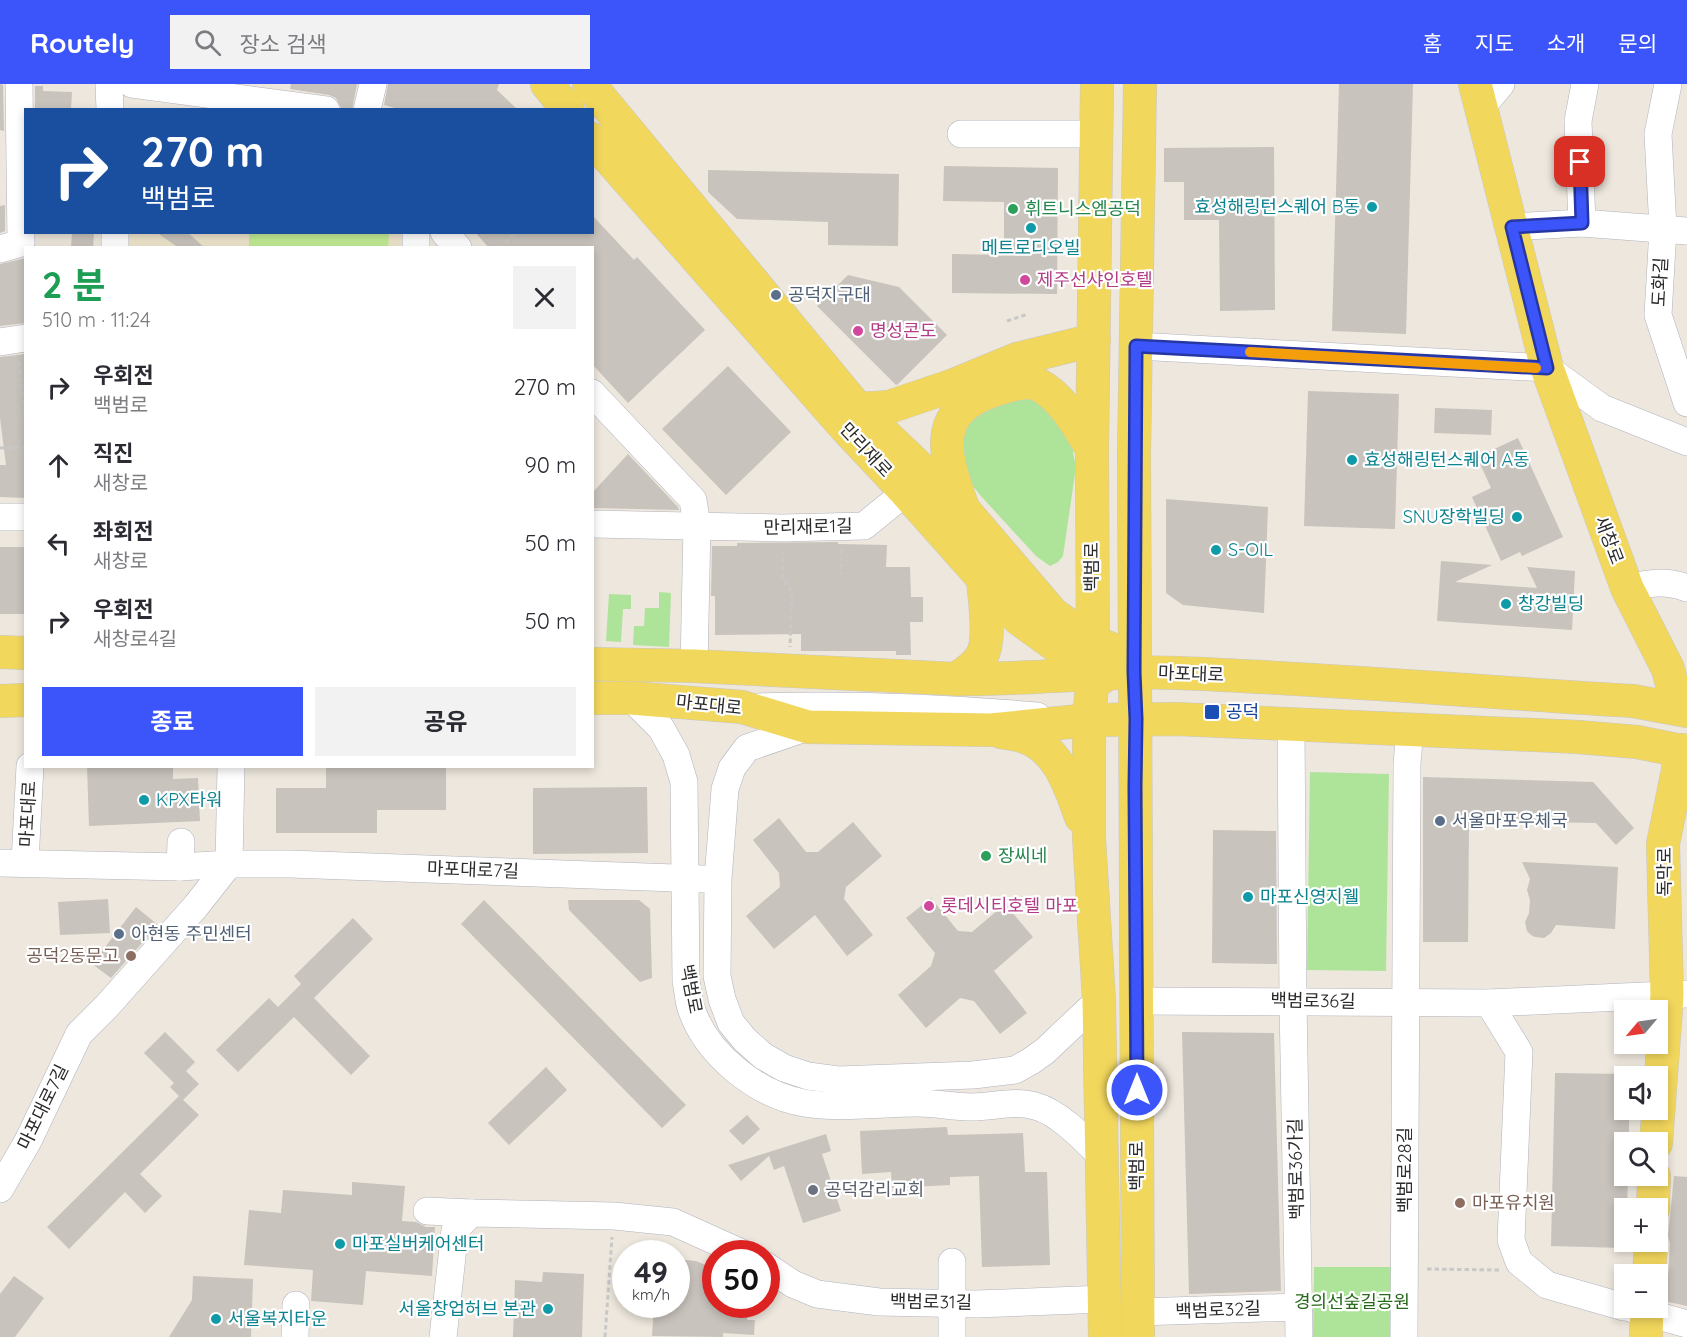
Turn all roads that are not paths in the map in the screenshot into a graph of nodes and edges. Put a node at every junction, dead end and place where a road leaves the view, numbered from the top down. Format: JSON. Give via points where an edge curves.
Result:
{"nodes":[{"id":1,"x":19,"y":84,"type":"edge"},
{"id":2,"x":109,"y":84,"type":"edge"},
{"id":3,"x":132,"y":84,"type":"edge"},
{"id":4,"x":373,"y":84,"type":"edge"},
{"id":5,"x":547,"y":84,"type":"edge"},
{"id":6,"x":589,"y":84,"type":"edge"},
{"id":7,"x":1097,"y":84,"type":"edge"},
{"id":8,"x":1140,"y":84,"type":"edge"},
{"id":9,"x":1585,"y":84,"type":"edge"},
{"id":10,"x":1668,"y":84,"type":"edge"},
{"id":11,"x":193,"y":88,"type":"edge"},
{"id":12,"x":260,"y":92,"type":"edge"},
{"id":13,"x":1486,"y":92,"type":"edge"},
{"id":14,"x":110,"y":108,"type":"edge"},
{"id":15,"x":319,"y":108,"type":"edge"},
{"id":16,"x":367,"y":108,"type":"edge"},
{"id":17,"x":566,"y":108,"type":"edge"},
{"id":18,"x":961,"y":134,"type":"dead end"},
{"id":19,"x":1097,"y":134,"type":"junction"},
{"id":20,"x":596,"y":151,"type":"edge"},
{"id":21,"x":1582,"y":223,"type":"junction"},
{"id":22,"x":1512,"y":227,"type":"junction"},
{"id":23,"x":1675,"y":230,"type":"edge"},
{"id":24,"x":446,"y":234,"type":"edge"},
{"id":25,"x":11,"y":246,"type":"edge"},
{"id":26,"x":456,"y":246,"type":"edge"},
{"id":27,"x":1094,"y":340,"type":"junction"},
{"id":28,"x":1136,"y":346,"type":"junction"},
{"id":29,"x":1547,"y":368,"type":"junction"},
{"id":30,"x":594,"y":395,"type":"edge"},
{"id":31,"x":1687,"y":403,"type":"edge"},
{"id":32,"x":858,"y":409,"type":"junction"},
{"id":33,"x":1686,"y":442,"type":"edge"},
{"id":34,"x":1092,"y":449,"type":"junction"},
{"id":35,"x":906,"y":492,"type":"junction"},
{"id":36,"x":964,"y":510,"type":"junction"},
{"id":37,"x":0,"y":517,"type":"edge"},
{"id":38,"x":24,"y":517,"type":"edge"},
{"id":39,"x":594,"y":524,"type":"edge"},
{"id":40,"x":697,"y":526,"type":"junction"},
{"id":41,"x":983,"y":578,"type":"junction"},
{"id":42,"x":1134,"y":586,"type":"junction"},
{"id":43,"x":1627,"y":588,"type":"junction"},
{"id":44,"x":1687,"y":588,"type":"edge"},
{"id":45,"x":0,"y":652,"type":"edge"},
{"id":46,"x":24,"y":653,"type":"edge"},
{"id":47,"x":1093,"y":657,"type":"junction"},
{"id":48,"x":594,"y":664,"type":"edge"},
{"id":49,"x":694,"y":666,"type":"junction"},
{"id":50,"x":1179,"y":673,"type":"junction"},
{"id":51,"x":956,"y":679,"type":"junction"},
{"id":52,"x":24,"y":685,"type":"edge"},
{"id":53,"x":0,"y":686,"type":"edge"},
{"id":54,"x":1135,"y":687,"type":"junction"},
{"id":55,"x":594,"y":698,"type":"edge"},
{"id":56,"x":631,"y":698,"type":"junction"},
{"id":57,"x":24,"y":700,"type":"edge"},
{"id":58,"x":0,"y":701,"type":"edge"},
{"id":59,"x":742,"y":707,"type":"junction"},
{"id":60,"x":1683,"y":709,"type":"edge"},
{"id":61,"x":1176,"y":719,"type":"junction"},
{"id":62,"x":1089,"y":720,"type":"junction"},
{"id":63,"x":1291,"y":724,"type":"junction"},
{"id":64,"x":808,"y":727,"type":"junction"},
{"id":65,"x":1410,"y":728,"type":"junction"},
{"id":66,"x":991,"y":730,"type":"junction"},
{"id":67,"x":1684,"y":751,"type":"edge"},
{"id":68,"x":30,"y":768,"type":"edge"},
{"id":69,"x":231,"y":768,"type":"edge"},
{"id":70,"x":1135,"y":787,"type":"junction"},
{"id":71,"x":1089,"y":838,"type":"junction"},
{"id":72,"x":12,"y":862,"type":"edge"},
{"id":73,"x":229,"y":864,"type":"junction"},
{"id":74,"x":685,"y":878,"type":"junction"},
{"id":75,"x":717,"y":879,"type":"junction"},
{"id":76,"x":1677,"y":994,"type":"edge"},
{"id":77,"x":1099,"y":1000,"type":"junction"},
{"id":78,"x":1293,"y":1000,"type":"junction"},
{"id":79,"x":1136,"y":1001,"type":"junction"},
{"id":80,"x":1406,"y":1002,"type":"junction"},
{"id":81,"x":1489,"y":1003,"type":"junction"},
{"id":82,"x":1658,"y":1132,"type":"edge"},
{"id":83,"x":1103,"y":1158,"type":"junction"},
{"id":84,"x":0,"y":1189,"type":"edge"},
{"id":85,"x":427,"y":1211,"type":"dead end"},
{"id":86,"x":471,"y":1213,"type":"junction"},
{"id":87,"x":713,"y":1240,"type":"edge"},
{"id":88,"x":952,"y":1262,"type":"dead end"},
{"id":89,"x":780,"y":1275,"type":"edge"},
{"id":90,"x":1104,"y":1299,"type":"junction"},
{"id":91,"x":952,"y":1303,"type":"junction"},
{"id":92,"x":296,"y":1305,"type":"dead end"},
{"id":93,"x":1299,"y":1307,"type":"junction"},
{"id":94,"x":1614,"y":1307,"type":"edge"},
{"id":95,"x":1655,"y":1318,"type":"edge"},
{"id":96,"x":1687,"y":1324,"type":"edge"},
{"id":97,"x":1138,"y":1325,"type":"edge"},
{"id":98,"x":295,"y":1337,"type":"edge"},
{"id":99,"x":443,"y":1337,"type":"edge"},
{"id":100,"x":952,"y":1337,"type":"edge"},
{"id":101,"x":1105,"y":1337,"type":"edge"},
{"id":102,"x":1299,"y":1337,"type":"edge"},
{"id":103,"x":1404,"y":1337,"type":"edge"}],
"edges":[{"from":1,"to":25,"type":"street"},
{"from":2,"to":14,"type":"street"},
{"from":3,"to":11,"type":"street"},
{"from":4,"to":16,"type":"street"},
{"from":5,"to":17,"type":"main road"},
{"from":6,"to":32,"type":"main road","name":"만리재로"},
{"from":7,"to":19,"type":"main road","name":"백범로"},
{"from":8,"to":28,"type":"main road","name":"백범로"},
{"from":9,"to":21,"type":"street","via":[[1578,121]]},
{"from":10,"to":23,"type":"street","name":"도화길","via":[[1658,134]]},
{"from":11,"to":12,"type":"street"},
{"from":12,"to":15,"type":"street"},
{"from":13,"to":22,"type":"main road","name":"새창로"},
{"from":18,"to":19,"type":"street"},
{"from":19,"to":27,"type":"main road","name":"백범로"},
{"from":20,"to":35,"type":"main road","name":"만리재로","via":[[664,218]]},
{"from":21,"to":22,"type":"street"},
{"from":21,"to":23,"type":"street"},
{"from":22,"to":29,"type":"main road","name":"새창로"},
{"from":23,"to":31,"type":"street","name":"도화길","via":[[1658,315]]},
{"from":24,"to":26,"type":"street"},
{"from":27,"to":32,"type":"main road","via":[[1017,359],[889,407]]},
{"from":27,"to":34,"type":"main road","name":"백범로"},
{"from":28,"to":29,"type":"street"},
{"from":28,"to":42,"type":"main road","name":"백범로"},
{"from":29,"to":33,"type":"street","via":[[1602,408]]},
{"from":29,"to":43,"type":"main road","name":"새창로"},
{"from":30,"to":40,"type":"street","via":[[693,500]]},
{"from":32,"to":36,"type":"main road","name":"만리재로"},
{"from":34,"to":36,"type":"main road","via":[[1073,417],[1037,384],[1014,384],[991,391],[970,402],[947,431],[946,448]]},
{"from":34,"to":47,"type":"main road","name":"백범로"},
{"from":35,"to":40,"type":"street","name":"만리재로1길","via":[[864,526]]},
{"from":35,"to":41,"type":"main road","name":"만리재로"},
{"from":36,"to":47,"type":"main road","name":"만리재로"},
{"from":37,"to":38,"type":"street"},
{"from":39,"to":40,"type":"street","name":"만리재로1길"},
{"from":40,"to":49,"type":"street","name":"마포대로"},
{"from":41,"to":47,"type":"main road","name":"만리재로","via":[[1019,619]]},
{"from":41,"to":51,"type":"main road","via":[[986,646],[982,657]]},
{"from":42,"to":50,"type":"main road","via":[[1157,644]]},
{"from":42,"to":54,"type":"main road","name":"백범로"},
{"from":43,"to":44,"type":"street","via":[[1652,582]]},
{"from":43,"to":60,"type":"main road","name":"새창로","via":[[1668,669]]},
{"from":45,"to":46,"type":"main road"},
{"from":47,"to":51,"type":"main road","name":"마포대로","via":[[991,680]]},
{"from":47,"to":54,"type":"main road","name":"마포대로"},
{"from":47,"to":62,"type":"main road","name":"백범로"},
{"from":48,"to":49,"type":"main road","name":"마포대로"},
{"from":49,"to":51,"type":"main road","name":"마포대로"},
{"from":50,"to":54,"type":"main road","name":"마포대로"},
{"from":50,"to":60,"type":"main road","name":"마포대로","via":[[1634,701]]},
{"from":52,"to":53,"type":"street"},
{"from":54,"to":61,"type":"main road","name":"마포대로"},
{"from":54,"to":62,"type":"main road","name":"마포대로"},
{"from":54,"to":70,"type":"main road","name":"백범로"},
{"from":55,"to":56,"type":"main road","name":"마포대로"},
{"from":56,"to":59,"type":"main road","name":"마포대로"},
{"from":56,"to":74,"type":"street","name":"백범로","via":[[661,728],[676,755],[684,782]]},
{"from":57,"to":58,"type":"main road"},
{"from":59,"to":62,"type":"street","via":[[806,705]]},
{"from":59,"to":64,"type":"main road","name":"마포대로"},
{"from":61,"to":63,"type":"main road","name":"마포대로"},
{"from":61,"to":70,"type":"main road","via":[[1144,762]]},
{"from":62,"to":66,"type":"main road","name":"마포대로"},
{"from":62,"to":71,"type":"main road","name":"백범로"},
{"from":63,"to":65,"type":"main road","name":"마포대로"},
{"from":63,"to":78,"type":"street"},
{"from":64,"to":66,"type":"main road","name":"마포대로"},
{"from":64,"to":75,"type":"street","name":"백범로","via":[[747,748],[732,768],[725,789]]},
{"from":65,"to":67,"type":"main road","name":"마포대로","via":[[1590,738]]},
{"from":65,"to":80,"type":"street"},
{"from":66,"to":71,"type":"main road","via":[[1026,737],[1045,750],[1065,773]]},
{"from":67,"to":76,"type":"main road","name":"독막로","via":[[1663,844]]},
{"from":68,"to":72,"type":"street","name":"마포대로"},
{"from":69,"to":73,"type":"street"},
{"from":70,"to":79,"type":"main road","name":"백범로"},
{"from":71,"to":77,"type":"main road","name":"백범로"},
{"from":72,"to":73,"type":"street","name":"마포대로7길","via":[[85,855],[180,854]]},
{"from":73,"to":74,"type":"street","name":"마포대로7길"},
{"from":73,"to":84,"type":"street","name":"마포대로7길","via":[[196,906],[79,1034]]},
{"from":74,"to":75,"type":"street","name":"마포대로7길"},
{"from":74,"to":83,"type":"street","name":"백범로","via":[[686,981],[691,1007],[716,1050],[756,1083],[782,1098],[806,1103],[1037,1106],[1078,1133]]},
{"from":75,"to":77,"type":"street","name":"백범로","via":[[717,976],[731,1023],[763,1056],[800,1074],[838,1080],[1014,1070],[1045,1051]]},
{"from":76,"to":81,"type":"street","name":"백범로36길"},
{"from":76,"to":82,"type":"main road","name":"독막로"},
{"from":77,"to":83,"type":"main road","name":"백범로"},
{"from":78,"to":79,"type":"street","name":"백범로36길"},
{"from":78,"to":80,"type":"street","name":"백범로36길"},
{"from":78,"to":93,"type":"street","name":"백범로36가길"},
{"from":79,"to":97,"type":"main road","name":"백범로"},
{"from":80,"to":81,"type":"street","name":"백범로36길"},
{"from":80,"to":103,"type":"street","name":"백범로28길"},
{"from":81,"to":94,"type":"street","via":[[1519,1052],[1511,1240],[1519,1262],[1547,1286]]},
{"from":83,"to":90,"type":"main road","name":"백범로"},
{"from":85,"to":86,"type":"street"},
{"from":86,"to":87,"type":"street","via":[[614,1216],[673,1222]]},
{"from":86,"to":99,"type":"street","via":[[455,1230]]},
{"from":88,"to":91,"type":"street"},
{"from":89,"to":91,"type":"street","name":"백범로31길","via":[[817,1294],[879,1302]]},
{"from":90,"to":91,"type":"street","name":"백범로31길"},
{"from":90,"to":101,"type":"main road","name":"백범로"},
{"from":91,"to":100,"type":"street"},
{"from":92,"to":98,"type":"street"},
{"from":93,"to":97,"type":"street","name":"백범로32길"},
{"from":93,"to":102,"type":"street","name":"백범로36가길"},
{"from":95,"to":96,"type":"street"}]}
